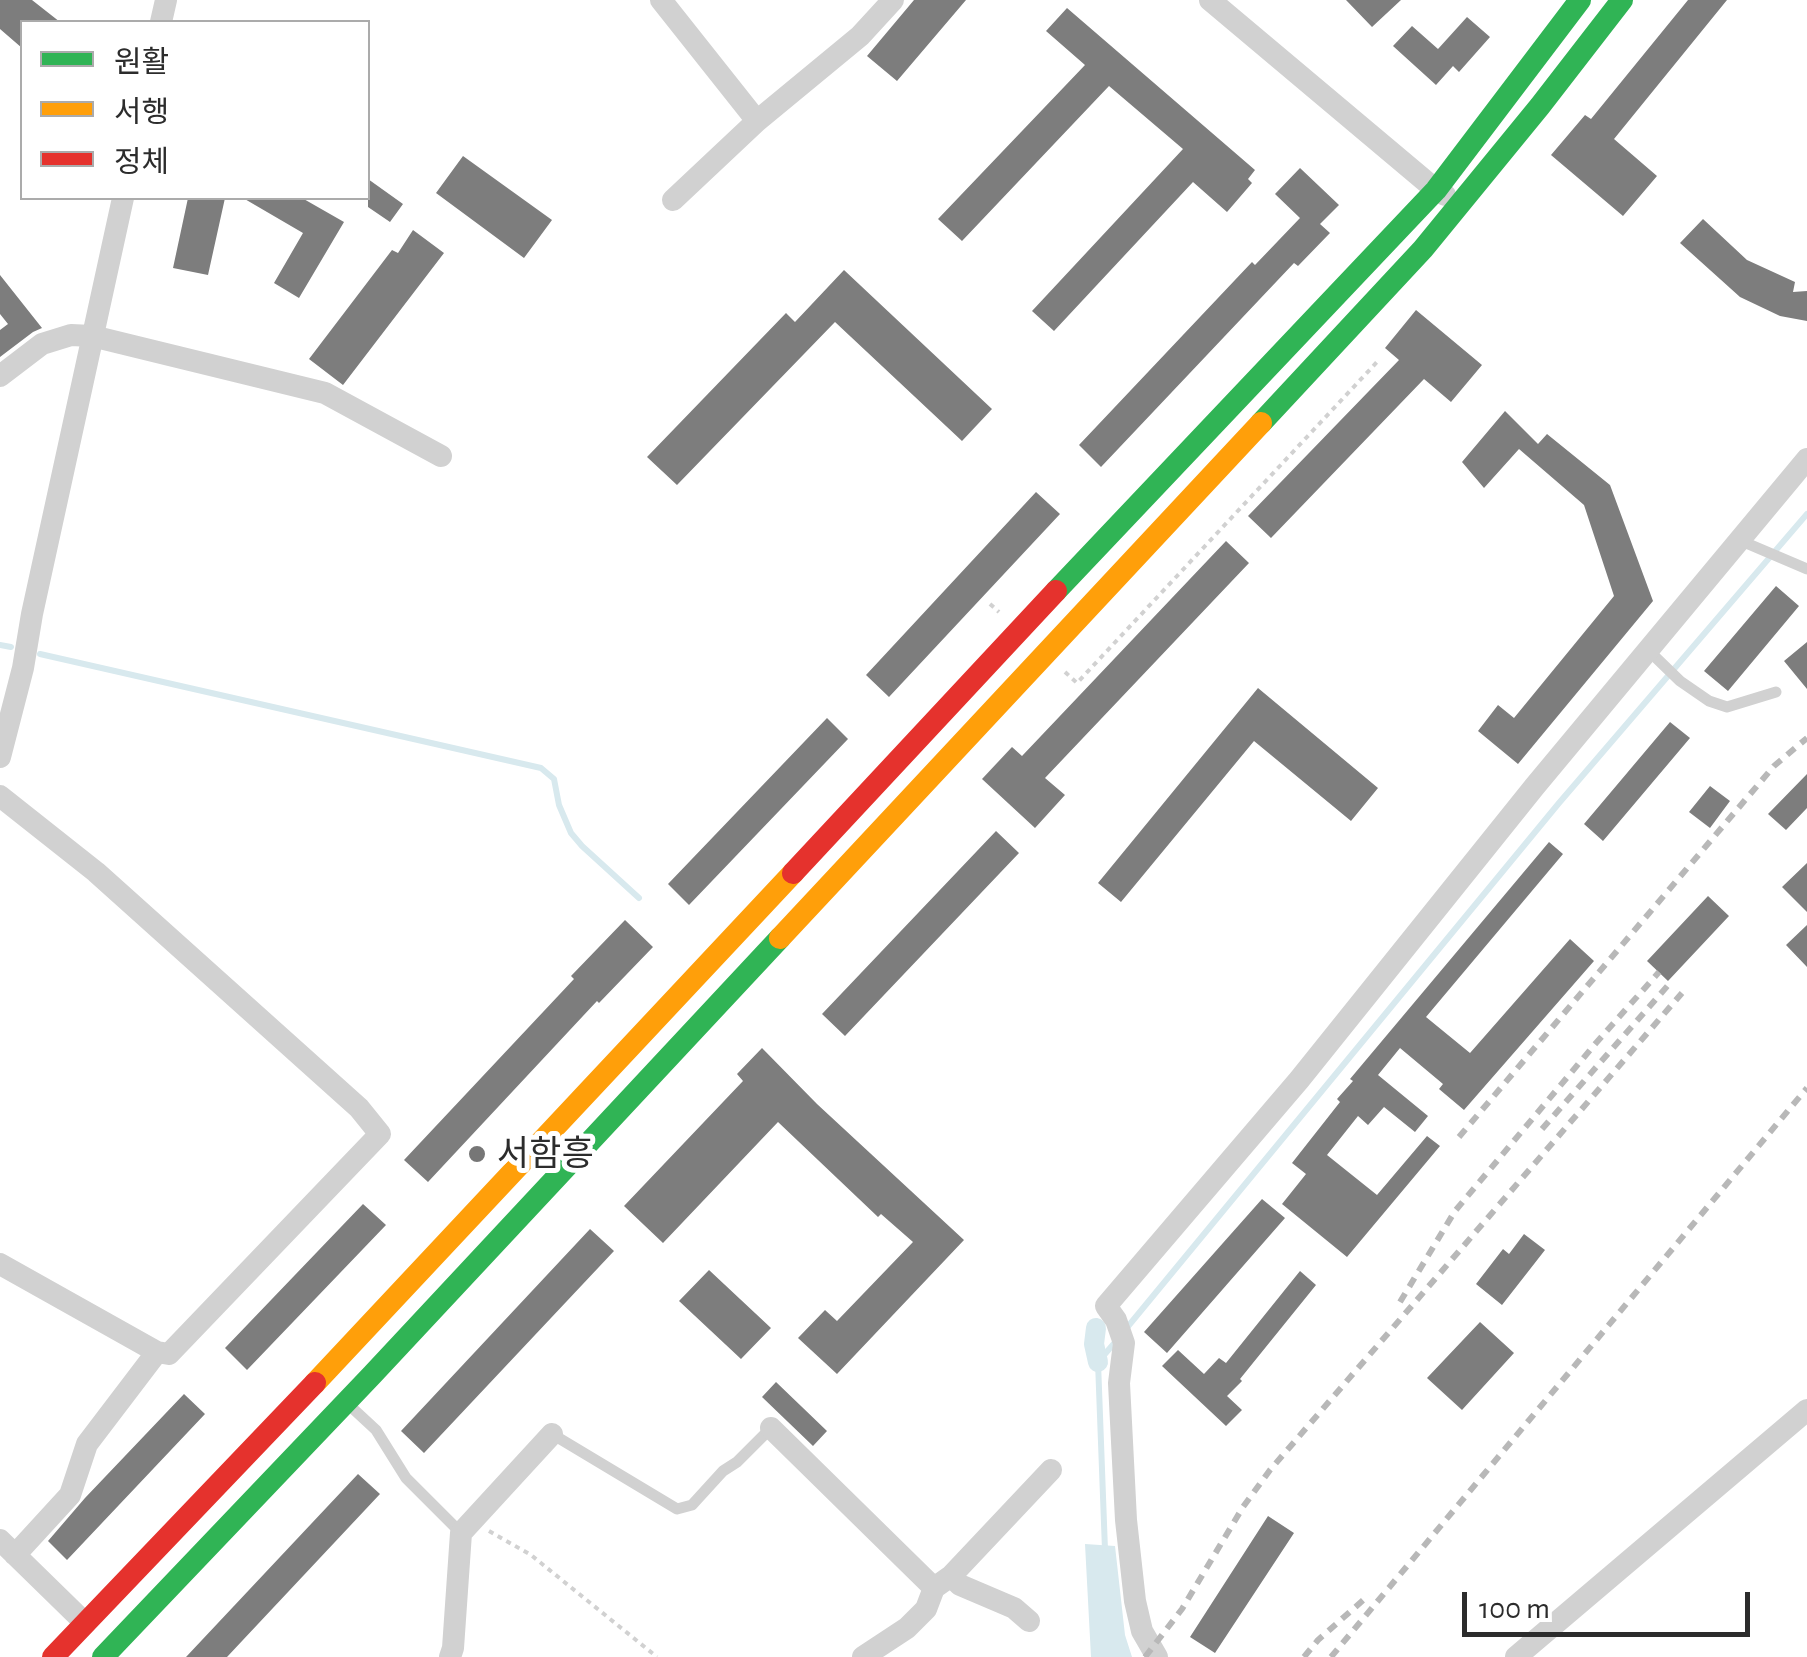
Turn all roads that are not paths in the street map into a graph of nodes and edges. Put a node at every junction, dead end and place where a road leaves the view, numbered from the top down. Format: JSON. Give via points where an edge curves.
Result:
{"nodes":[{"id":1,"x":661,"y":0,"type":"edge"},
{"id":2,"x":893,"y":0,"type":"edge"},
{"id":3,"x":1210,"y":0,"type":"edge"},
{"id":4,"x":1580,"y":0,"type":"edge"},
{"id":5,"x":1622,"y":0,"type":"edge"},
{"id":6,"x":756,"y":122,"type":"junction"},
{"id":7,"x":1436,"y":190,"type":"junction"},
{"id":8,"x":123,"y":200,"type":"edge"},
{"id":9,"x":674,"y":200,"type":"dead end"},
{"id":10,"x":1461,"y":204,"type":"junction"},
{"id":11,"x":92,"y":336,"type":"junction"},
{"id":12,"x":0,"y":376,"type":"edge"},
{"id":13,"x":441,"y":456,"type":"dead end"},
{"id":14,"x":1807,"y":459,"type":"edge"},
{"id":15,"x":1744,"y":543,"type":"junction"},
{"id":16,"x":1807,"y":569,"type":"edge"},
{"id":17,"x":1655,"y":656,"type":"junction"},
{"id":18,"x":1776,"y":692,"type":"dead end"},
{"id":19,"x":0,"y":756,"type":"edge"},
{"id":20,"x":0,"y":796,"type":"edge"},
{"id":21,"x":0,"y":1264,"type":"edge"},
{"id":22,"x":346,"y":1351,"type":"junction"},
{"id":23,"x":157,"y":1352,"type":"junction"},
{"id":24,"x":372,"y":1375,"type":"junction"},
{"id":25,"x":346,"y":1402,"type":"junction"},
{"id":26,"x":1807,"y":1410,"type":"edge"},
{"id":27,"x":771,"y":1428,"type":"joint"},
{"id":28,"x":552,"y":1434,"type":"joint"},
{"id":29,"x":1051,"y":1470,"type":"dead end"},
{"id":30,"x":466,"y":1527,"type":"junction"},
{"id":31,"x":8,"y":1547,"type":"edge"},
{"id":32,"x":942,"y":1582,"type":"junction"},
{"id":33,"x":1030,"y":1621,"type":"dead end"},
{"id":34,"x":85,"y":1623,"type":"junction"},
{"id":35,"x":52,"y":1657,"type":"edge"},
{"id":36,"x":103,"y":1657,"type":"edge"},
{"id":37,"x":450,"y":1657,"type":"edge"},
{"id":38,"x":863,"y":1657,"type":"edge"},
{"id":39,"x":1157,"y":1657,"type":"edge"},
{"id":40,"x":1516,"y":1657,"type":"edge"}],
"edges":[{"from":1,"to":6,"type":"street"},
{"from":2,"to":6,"type":"street"},
{"from":3,"to":7,"type":"street"},
{"from":4,"to":7,"type":"main road"},
{"from":5,"to":10,"type":"main road"},
{"from":6,"to":9,"type":"street"},
{"from":7,"to":10,"type":"street"},
{"from":7,"to":22,"type":"main road"},
{"from":8,"to":11,"type":"street"},
{"from":10,"to":24,"type":"main road"},
{"from":11,"to":12,"type":"street","via":[[71,334],[42,344]]},
{"from":11,"to":13,"type":"street","via":[[325,393]]},
{"from":11,"to":19,"type":"street"},
{"from":14,"to":15,"type":"street"},
{"from":15,"to":16,"type":"lane"},
{"from":15,"to":17,"type":"street"},
{"from":17,"to":18,"type":"lane","via":[[1709,702],[1727,707]]},
{"from":17,"to":39,"type":"street","via":[[1106,1306],[1124,1343],[1120,1402],[1134,1600]]},
{"from":20,"to":23,"type":"street","via":[[96,872],[380,1134],[169,1354]]},
{"from":21,"to":23,"type":"street"},
{"from":22,"to":24,"type":"lane"},
{"from":22,"to":34,"type":"main road"},
{"from":23,"to":31,"type":"street","via":[[87,1444],[70,1495]]},
{"from":24,"to":25,"type":"main road"},
{"from":25,"to":30,"type":"lane","via":[[376,1430],[406,1478]]},
{"from":25,"to":36,"type":"main road"},
{"from":26,"to":40,"type":"street"},
{"from":27,"to":28,"type":"lane","via":[[692,1505],[677,1509]]},
{"from":27,"to":32,"type":"street"},
{"from":28,"to":30,"type":"street"},
{"from":29,"to":32,"type":"street"},
{"from":30,"to":37,"type":"street"},
{"from":31,"to":34,"type":"street"},
{"from":32,"to":33,"type":"street","via":[[960,1584]]},
{"from":32,"to":38,"type":"street","via":[[908,1628]]},
{"from":34,"to":35,"type":"main road"}]}
